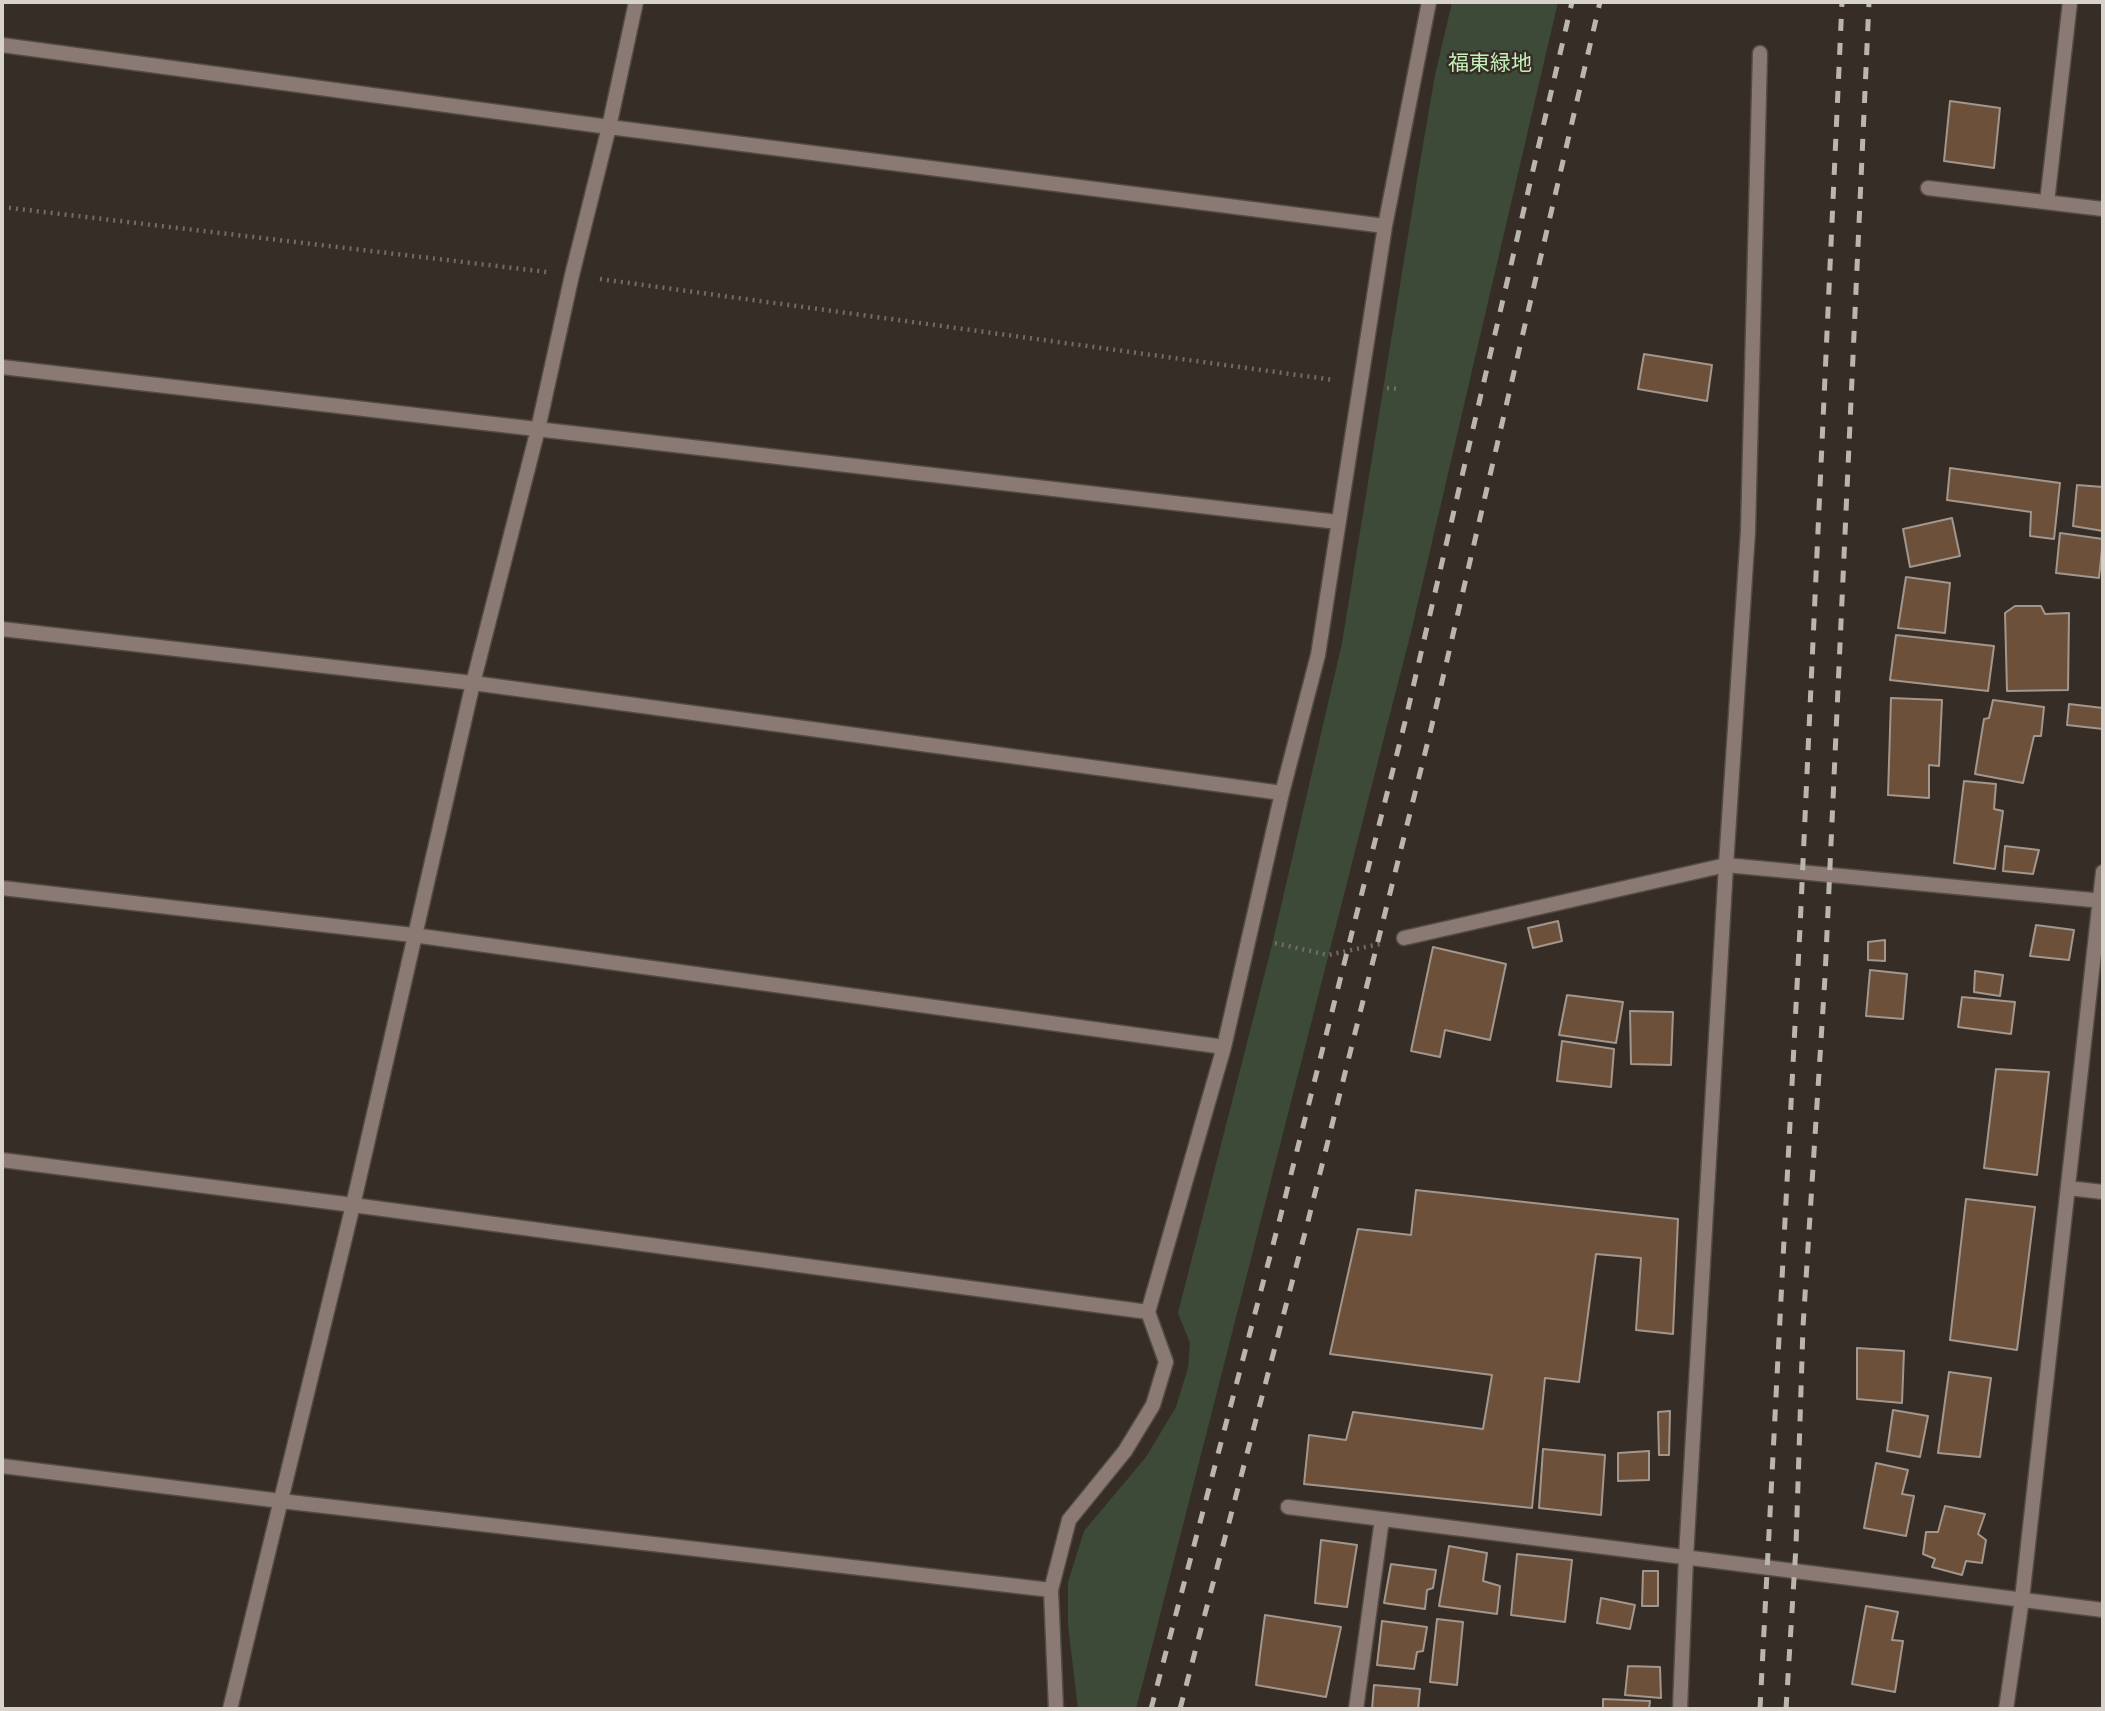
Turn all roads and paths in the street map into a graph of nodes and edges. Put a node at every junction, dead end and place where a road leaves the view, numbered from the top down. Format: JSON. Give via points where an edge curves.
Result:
{"nodes":[{"id":1,"x":636,"y":2,"type":"edge"},
{"id":2,"x":1429,"y":2,"type":"edge"},
{"id":3,"x":2070,"y":2,"type":"edge"},
{"id":4,"x":2,"y":45,"type":"edge"},
{"id":5,"x":1760,"y":53,"type":"dead end"},
{"id":6,"x":609,"y":127,"type":"junction"},
{"id":7,"x":1928,"y":188,"type":"dead end"},
{"id":8,"x":2047,"y":202,"type":"junction"},
{"id":9,"x":2,"y":207,"type":"edge"},
{"id":10,"x":2103,"y":209,"type":"edge"},
{"id":11,"x":1385,"y":226,"type":"junction"},
{"id":12,"x":572,"y":275,"type":"junction"},
{"id":13,"x":2,"y":367,"type":"edge"},
{"id":14,"x":1360,"y":384,"type":"junction"},
{"id":15,"x":1402,"y":390,"type":"dead end"},
{"id":16,"x":538,"y":429,"type":"junction"},
{"id":17,"x":1338,"y":522,"type":"junction"},
{"id":18,"x":2,"y":629,"type":"edge"},
{"id":19,"x":473,"y":682,"type":"junction"},
{"id":20,"x":1282,"y":793,"type":"junction"},
{"id":21,"x":1726,"y":865,"type":"junction"},
{"id":22,"x":2103,"y":872,"type":"edge"},
{"id":23,"x":2,"y":888,"type":"edge"},
{"id":24,"x":2102,"y":901,"type":"edge"},
{"id":25,"x":413,"y":935,"type":"junction"},
{"id":26,"x":1249,"y":937,"type":"junction"},
{"id":27,"x":1404,"y":938,"type":"joint"},
{"id":28,"x":1224,"y":1047,"type":"junction"},
{"id":29,"x":2,"y":1160,"type":"edge"},
{"id":30,"x":2068,"y":1188,"type":"junction"},
{"id":31,"x":2103,"y":1192,"type":"edge"},
{"id":32,"x":353,"y":1205,"type":"junction"},
{"id":33,"x":1148,"y":1312,"type":"junction"},
{"id":34,"x":2,"y":1466,"type":"edge"},
{"id":35,"x":281,"y":1501,"type":"junction"},
{"id":36,"x":1288,"y":1507,"type":"dead end"},
{"id":37,"x":1382,"y":1519,"type":"junction"},
{"id":38,"x":1686,"y":1557,"type":"junction"},
{"id":39,"x":1051,"y":1590,"type":"junction"},
{"id":40,"x":2022,"y":1599,"type":"junction"},
{"id":41,"x":2103,"y":1610,"type":"edge"},
{"id":42,"x":230,"y":1709,"type":"edge"},
{"id":43,"x":1056,"y":1709,"type":"edge"},
{"id":44,"x":1356,"y":1709,"type":"edge"},
{"id":45,"x":1680,"y":1709,"type":"edge"},
{"id":46,"x":2006,"y":1709,"type":"edge"}],
"edges":[{"from":1,"to":6,"type":"street"},
{"from":2,"to":11,"type":"street"},
{"from":3,"to":8,"type":"street"},
{"from":4,"to":6,"type":"street"},
{"from":5,"to":21,"type":"street","via":[[1748,531]]},
{"from":6,"to":11,"type":"street"},
{"from":6,"to":12,"type":"street"},
{"from":7,"to":8,"type":"street"},
{"from":8,"to":10,"type":"street"},
{"from":9,"to":12,"type":"path"},
{"from":11,"to":14,"type":"street"},
{"from":12,"to":14,"type":"path"},
{"from":12,"to":16,"type":"street"},
{"from":13,"to":16,"type":"street"},
{"from":14,"to":15,"type":"path"},
{"from":14,"to":17,"type":"street"},
{"from":16,"to":17,"type":"street"},
{"from":16,"to":19,"type":"street"},
{"from":17,"to":20,"type":"street","via":[[1318,655]]},
{"from":18,"to":19,"type":"street"},
{"from":19,"to":20,"type":"street"},
{"from":19,"to":25,"type":"street"},
{"from":20,"to":26,"type":"street"},
{"from":21,"to":24,"type":"street"},
{"from":21,"to":27,"type":"street"},
{"from":21,"to":38,"type":"street"},
{"from":22,"to":24,"type":"street"},
{"from":23,"to":25,"type":"street"},
{"from":24,"to":30,"type":"street"},
{"from":25,"to":28,"type":"street"},
{"from":25,"to":32,"type":"street"},
{"from":26,"to":27,"type":"path","via":[[1328,955]]},
{"from":26,"to":28,"type":"street"},
{"from":28,"to":33,"type":"street"},
{"from":29,"to":32,"type":"street"},
{"from":30,"to":31,"type":"street"},
{"from":30,"to":40,"type":"street"},
{"from":32,"to":33,"type":"street"},
{"from":32,"to":35,"type":"street"},
{"from":33,"to":39,"type":"street","via":[[1166,1363],[1153,1405],[1125,1451],[1069,1520]]},
{"from":34,"to":35,"type":"street"},
{"from":35,"to":39,"type":"street"},
{"from":35,"to":42,"type":"street"},
{"from":36,"to":37,"type":"street"},
{"from":37,"to":38,"type":"street"},
{"from":37,"to":44,"type":"street"},
{"from":38,"to":40,"type":"street"},
{"from":38,"to":45,"type":"street"},
{"from":39,"to":43,"type":"street"},
{"from":40,"to":41,"type":"street"},
{"from":40,"to":46,"type":"street"}]}
